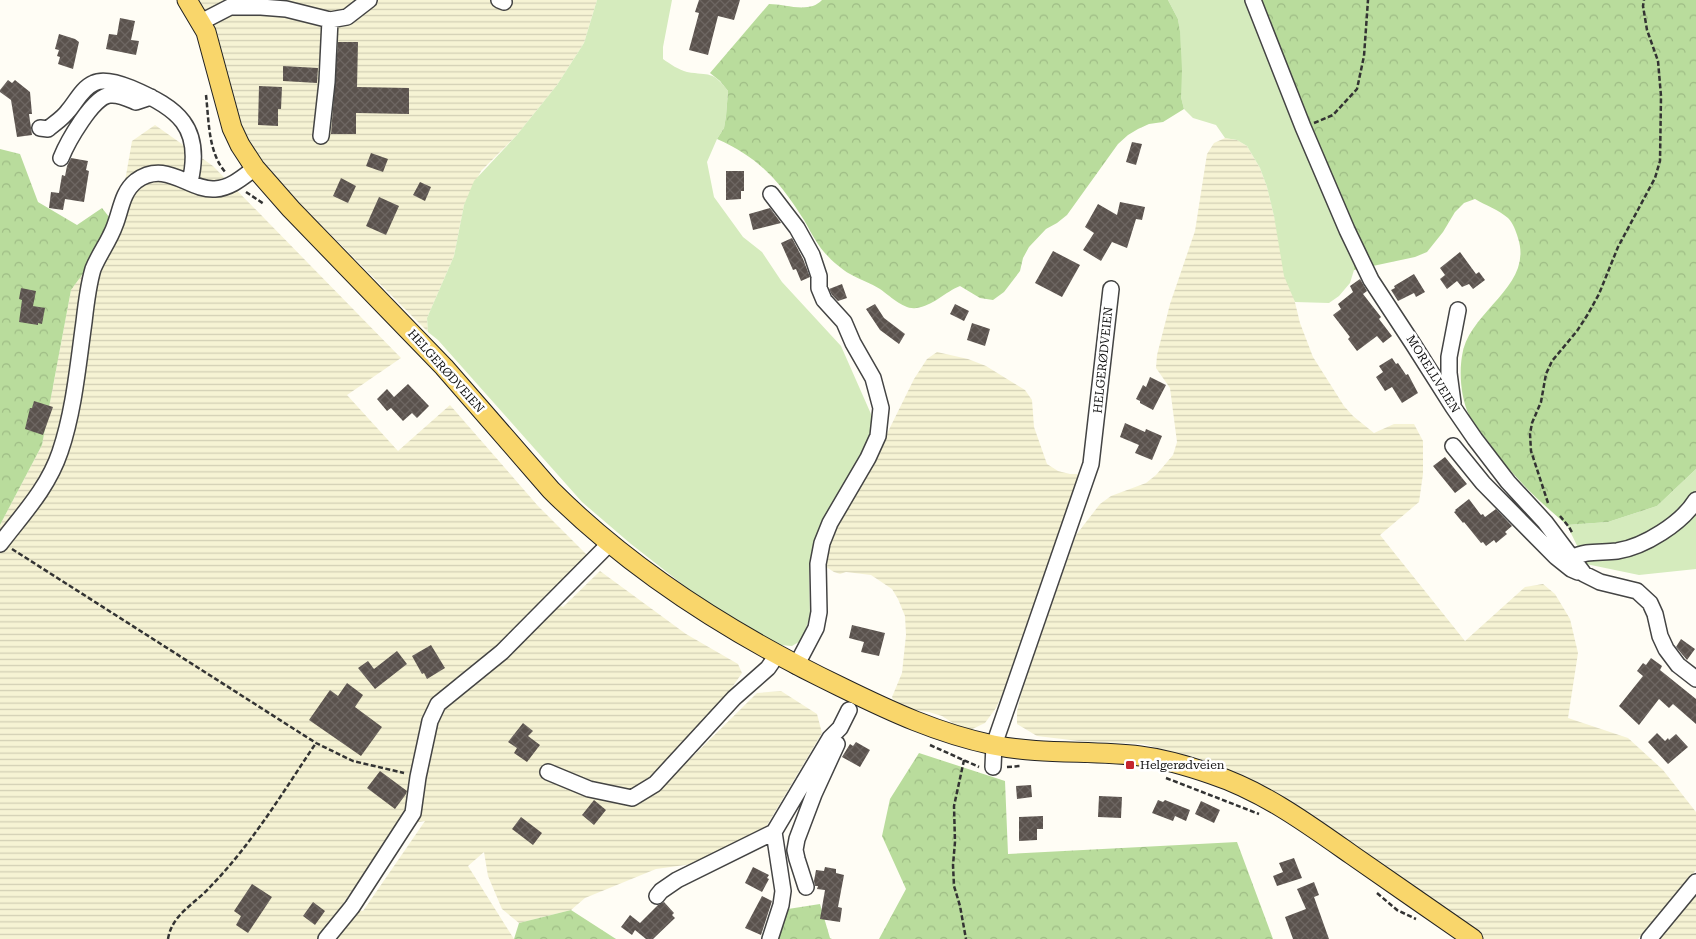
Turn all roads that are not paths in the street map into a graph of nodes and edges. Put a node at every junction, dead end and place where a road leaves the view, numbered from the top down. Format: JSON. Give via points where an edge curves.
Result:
{"nodes":[{"id":1,"x":187,"y":0,"type":"edge"},
{"id":2,"x":369,"y":0,"type":"edge"},
{"id":3,"x":1253,"y":0,"type":"edge"},
{"id":4,"x":330,"y":20,"type":"junction"},
{"id":5,"x":201,"y":22,"type":"junction"},
{"id":6,"x":151,"y":97,"type":"junction"},
{"id":7,"x":40,"y":128,"type":"dead end"},
{"id":8,"x":321,"y":136,"type":"dead end"},
{"id":9,"x":61,"y":158,"type":"dead end"},
{"id":10,"x":255,"y":168,"type":"junction"},
{"id":11,"x":190,"y":182,"type":"junction"},
{"id":12,"x":771,"y":194,"type":"dead end"},
{"id":13,"x":1111,"y":289,"type":"dead end"},
{"id":14,"x":1458,"y":310,"type":"dead end"},
{"id":15,"x":1453,"y":407,"type":"junction"},
{"id":16,"x":1453,"y":446,"type":"dead end"},
{"id":17,"x":1696,"y":500,"type":"edge"},
{"id":18,"x":1,"y":542,"type":"edge"},
{"id":19,"x":610,"y":544,"type":"junction"},
{"id":20,"x":1576,"y":555,"type":"junction"},
{"id":21,"x":1584,"y":574,"type":"junction"},
{"id":22,"x":777,"y":655,"type":"junction"},
{"id":23,"x":796,"y":666,"type":"junction"},
{"id":24,"x":1696,"y":679,"type":"edge"},
{"id":25,"x":849,"y":710,"type":"dead end"},
{"id":26,"x":840,"y":728,"type":"junction"},
{"id":27,"x":994,"y":745,"type":"junction"},
{"id":28,"x":993,"y":767,"type":"road end"},
{"id":29,"x":548,"y":772,"type":"dead end"},
{"id":30,"x":774,"y":832,"type":"junction"},
{"id":31,"x":1696,"y":882,"type":"edge"},
{"id":32,"x":806,"y":887,"type":"dead end"},
{"id":33,"x":657,"y":896,"type":"dead end"},
{"id":34,"x":329,"y":938,"type":"edge"},
{"id":35,"x":770,"y":939,"type":"edge"},
{"id":36,"x":1473,"y":939,"type":"edge"},
{"id":37,"x":1648,"y":939,"type":"edge"}],
"edges":[{"from":1,"to":5,"type":"main road","name":"HELGERØDVEIEN"},
{"from":2,"to":4,"type":"street","via":[[347,16]]},
{"from":3,"to":15,"type":"street","name":"MORELLVEIEN","via":[[1303,127],[1371,280]]},
{"from":4,"to":5,"type":"street","via":[[286,9],[230,7]]},
{"from":4,"to":8,"type":"street"},
{"from":5,"to":10,"type":"main road","name":"HELGERØDVEIEN","via":[[232,128]]},
{"from":6,"to":7,"type":"street","via":[[126,86],[95,82],[48,129]]},
{"from":6,"to":9,"type":"street","via":[[136,102],[110,95],[104,97],[76,129]]},
{"from":6,"to":11,"type":"street","via":[[174,111],[187,127],[193,142],[194,166]]},
{"from":10,"to":11,"type":"street","via":[[229,185],[214,189]]},
{"from":10,"to":19,"type":"main road","name":"HELGERØDVEIEN","via":[[444,367],[551,490]]},
{"from":11,"to":18,"type":"street","via":[[168,174],[153,174],[136,181],[126,194],[94,269],[88,292],[68,425],[60,454],[32,504]]},
{"from":12,"to":23,"type":"street","via":[[808,248],[824,300],[844,322],[873,378],[880,408],[878,436],[822,542],[816,628]]},
{"from":13,"to":27,"type":"street","name":"HELGERØDVEIEN","via":[[1091,464]]},
{"from":14,"to":15,"type":"street","via":[[1449,357]]},
{"from":15,"to":20,"type":"street","name":"MORELLVEIEN","via":[[1503,474]]},
{"from":16,"to":21,"type":"street","via":[[1483,483],[1556,557]]},
{"from":17,"to":20,"type":"street","via":[[1677,521],[1642,543],[1620,550]]},
{"from":19,"to":22,"type":"main road","name":"HELGERØDVEIEN","via":[[700,610]]},
{"from":19,"to":34,"type":"street","via":[[502,652],[438,704],[430,720],[413,812]]},
{"from":20,"to":21,"type":"street","name":"MORELLVEIEN"},
{"from":21,"to":24,"type":"street","via":[[1600,582],[1637,591],[1650,602],[1666,649]]},
{"from":22,"to":23,"type":"main road","name":"HELGERØDVEIEN"},
{"from":22,"to":29,"type":"street","via":[[655,784],[632,798],[589,789]]},
{"from":23,"to":27,"type":"main road","name":"HELGERØDVEIEN","via":[[906,718]]},
{"from":25,"to":26,"type":"street"},
{"from":26,"to":30,"type":"street","via":[[830,738]]},
{"from":26,"to":32,"type":"street","via":[[836,746],[797,839],[795,850]]},
{"from":27,"to":28,"type":"street"},
{"from":27,"to":36,"type":"main road","name":"HELGERØDVEIEN","via":[[1034,751],[1138,756],[1214,774],[1273,802]]},
{"from":30,"to":33,"type":"street","via":[[677,880]]},
{"from":30,"to":35,"type":"street","via":[[783,891]]},
{"from":31,"to":37,"type":"street"}]}
